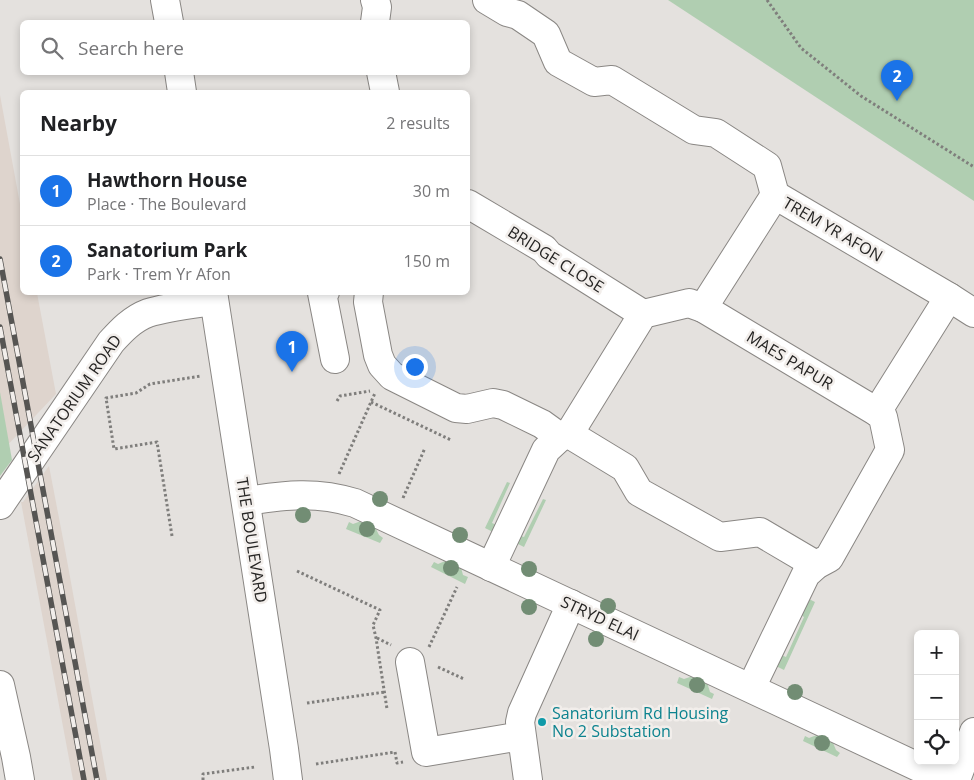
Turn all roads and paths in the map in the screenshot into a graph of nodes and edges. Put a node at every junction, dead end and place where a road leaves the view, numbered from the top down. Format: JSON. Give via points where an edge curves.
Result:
{"nodes":[{"id":1,"x":165,"y":0,"type":"edge"},
{"id":2,"x":375,"y":0,"type":"edge"},
{"id":3,"x":486,"y":0,"type":"edge"},
{"id":4,"x":768,"y":0,"type":"edge"},
{"id":5,"x":169,"y":20,"type":"edge"},
{"id":6,"x":375,"y":20,"type":"edge"},
{"id":7,"x":179,"y":75,"type":"edge"},
{"id":8,"x":382,"y":75,"type":"edge"},
{"id":9,"x":182,"y":90,"type":"edge"},
{"id":10,"x":385,"y":90,"type":"edge"},
{"id":11,"x":974,"y":167,"type":"edge"},
{"id":12,"x":775,"y":195,"type":"junction"},
{"id":13,"x":470,"y":205,"type":"edge"},
{"id":14,"x":322,"y":295,"type":"edge"},
{"id":15,"x":369,"y":295,"type":"edge"},
{"id":16,"x":213,"y":297,"type":"edge"},
{"id":17,"x":949,"y":297,"type":"junction"},
{"id":18,"x":703,"y":308,"type":"junction"},
{"id":19,"x":643,"y":314,"type":"junction"},
{"id":20,"x":974,"y":314,"type":"edge"},
{"id":21,"x":335,"y":359,"type":"dead end"},
{"id":22,"x":204,"y":375,"type":"dead end"},
{"id":23,"x":337,"y":401,"type":"dead end"},
{"id":24,"x":371,"y":402,"type":"junction"},
{"id":25,"x":877,"y":412,"type":"junction"},
{"id":26,"x":564,"y":435,"type":"junction"},
{"id":27,"x":451,"y":440,"type":"dead end"},
{"id":28,"x":425,"y":448,"type":"dead end"},
{"id":29,"x":338,"y":475,"type":"dead end"},
{"id":30,"x":402,"y":499,"type":"dead end"},
{"id":31,"x":246,"y":501,"type":"junction"},
{"id":32,"x":0,"y":506,"type":"edge"},
{"id":33,"x":172,"y":536,"type":"dead end"},
{"id":34,"x":816,"y":565,"type":"junction"},
{"id":35,"x":491,"y":567,"type":"junction"},
{"id":36,"x":297,"y":571,"type":"dead end"},
{"id":37,"x":457,"y":587,"type":"dead end"},
{"id":38,"x":571,"y":604,"type":"junction"},
{"id":39,"x":419,"y":657,"type":"joint"},
{"id":40,"x":0,"y":685,"type":"edge"},
{"id":41,"x":751,"y":688,"type":"junction"},
{"id":42,"x":385,"y":692,"type":"junction"},
{"id":43,"x":307,"y":703,"type":"dead end"},
{"id":44,"x":387,"y":709,"type":"dead end"},
{"id":45,"x":974,"y":732,"type":"edge"},
{"id":46,"x":521,"y":736,"type":"junction"},
{"id":47,"x":426,"y":752,"type":"junction"},
{"id":48,"x":316,"y":764,"type":"dead end"},
{"id":49,"x":255,"y":767,"type":"dead end"},
{"id":50,"x":20,"y":780,"type":"edge"},
{"id":51,"x":203,"y":780,"type":"edge"},
{"id":52,"x":288,"y":780,"type":"edge"},
{"id":53,"x":528,"y":780,"type":"edge"},
{"id":54,"x":946,"y":780,"type":"edge"},
{"id":55,"x":956,"y":780,"type":"edge"}],
"edges":[{"from":1,"to":5,"type":"street"},
{"from":2,"to":6,"type":"street"},
{"from":3,"to":12,"type":"street","name":"TREM YR AFON","via":[[518,15],[546,34],[558,62],[594,82],[612,80],[694,130],[716,133],[767,166]]},
{"from":4,"to":11,"type":"path","via":[[801,48],[862,96]]},
{"from":7,"to":9,"type":"street"},
{"from":8,"to":10,"type":"street"},
{"from":12,"to":17,"type":"street","name":"TREM YR AFON"},
{"from":12,"to":18,"type":"street"},
{"from":13,"to":19,"type":"street","name":"BRIDGE CLOSE"},
{"from":14,"to":21,"type":"street"},
{"from":15,"to":26,"type":"street","via":[[378,355],[382,366],[392,376],[456,408],[503,405]]},
{"from":16,"to":31,"type":"street","name":"THE BOULEVARD"},
{"from":16,"to":32,"type":"street","name":"SANATORIUM ROAD","via":[[146,314],[120,331]]},
{"from":17,"to":20,"type":"street","name":"TREM YR AFON"},
{"from":17,"to":25,"type":"street"},
{"from":18,"to":19,"type":"street","via":[[689,303]]},
{"from":18,"to":25,"type":"street","name":"MAES PAPUR"},
{"from":19,"to":26,"type":"street"},
{"from":22,"to":33,"type":"path","via":[[150,384],[136,393],[106,398],[114,449],[157,442]]},
{"from":23,"to":24,"type":"path","via":[[340,396],[376,390]]},
{"from":24,"to":27,"type":"path"},
{"from":24,"to":29,"type":"path"},
{"from":25,"to":34,"type":"street","via":[[883,416],[890,450],[829,558]]},
{"from":26,"to":34,"type":"street","via":[[625,468],[638,492],[720,537],[760,532]]},
{"from":26,"to":35,"type":"street","via":[[546,450]]},
{"from":28,"to":30,"type":"path"},
{"from":31,"to":35,"type":"street","name":"STRYD ELAI","via":[[296,495],[340,498]]},
{"from":31,"to":52,"type":"street","name":"THE BOULEVARD"},
{"from":34,"to":41,"type":"street","via":[[806,574]]},
{"from":35,"to":38,"type":"street","name":"STRYD ELAI"},
{"from":36,"to":42,"type":"path","via":[[380,610],[373,625]]},
{"from":37,"to":39,"type":"path"},
{"from":38,"to":41,"type":"street","name":"STRYD ELAI"},
{"from":38,"to":46,"type":"street","via":[[522,713]]},
{"from":39,"to":47,"type":"street"},
{"from":40,"to":50,"type":"street"},
{"from":41,"to":54,"type":"street","name":"STRYD ELAI"},
{"from":42,"to":43,"type":"path"},
{"from":42,"to":44,"type":"path"},
{"from":45,"to":55,"type":"street"},
{"from":46,"to":47,"type":"street"},
{"from":46,"to":53,"type":"street"},
{"from":47,"to":48,"type":"path","via":[[415,760],[397,763],[395,752]]},
{"from":49,"to":51,"type":"path","via":[[203,774]]}]}
